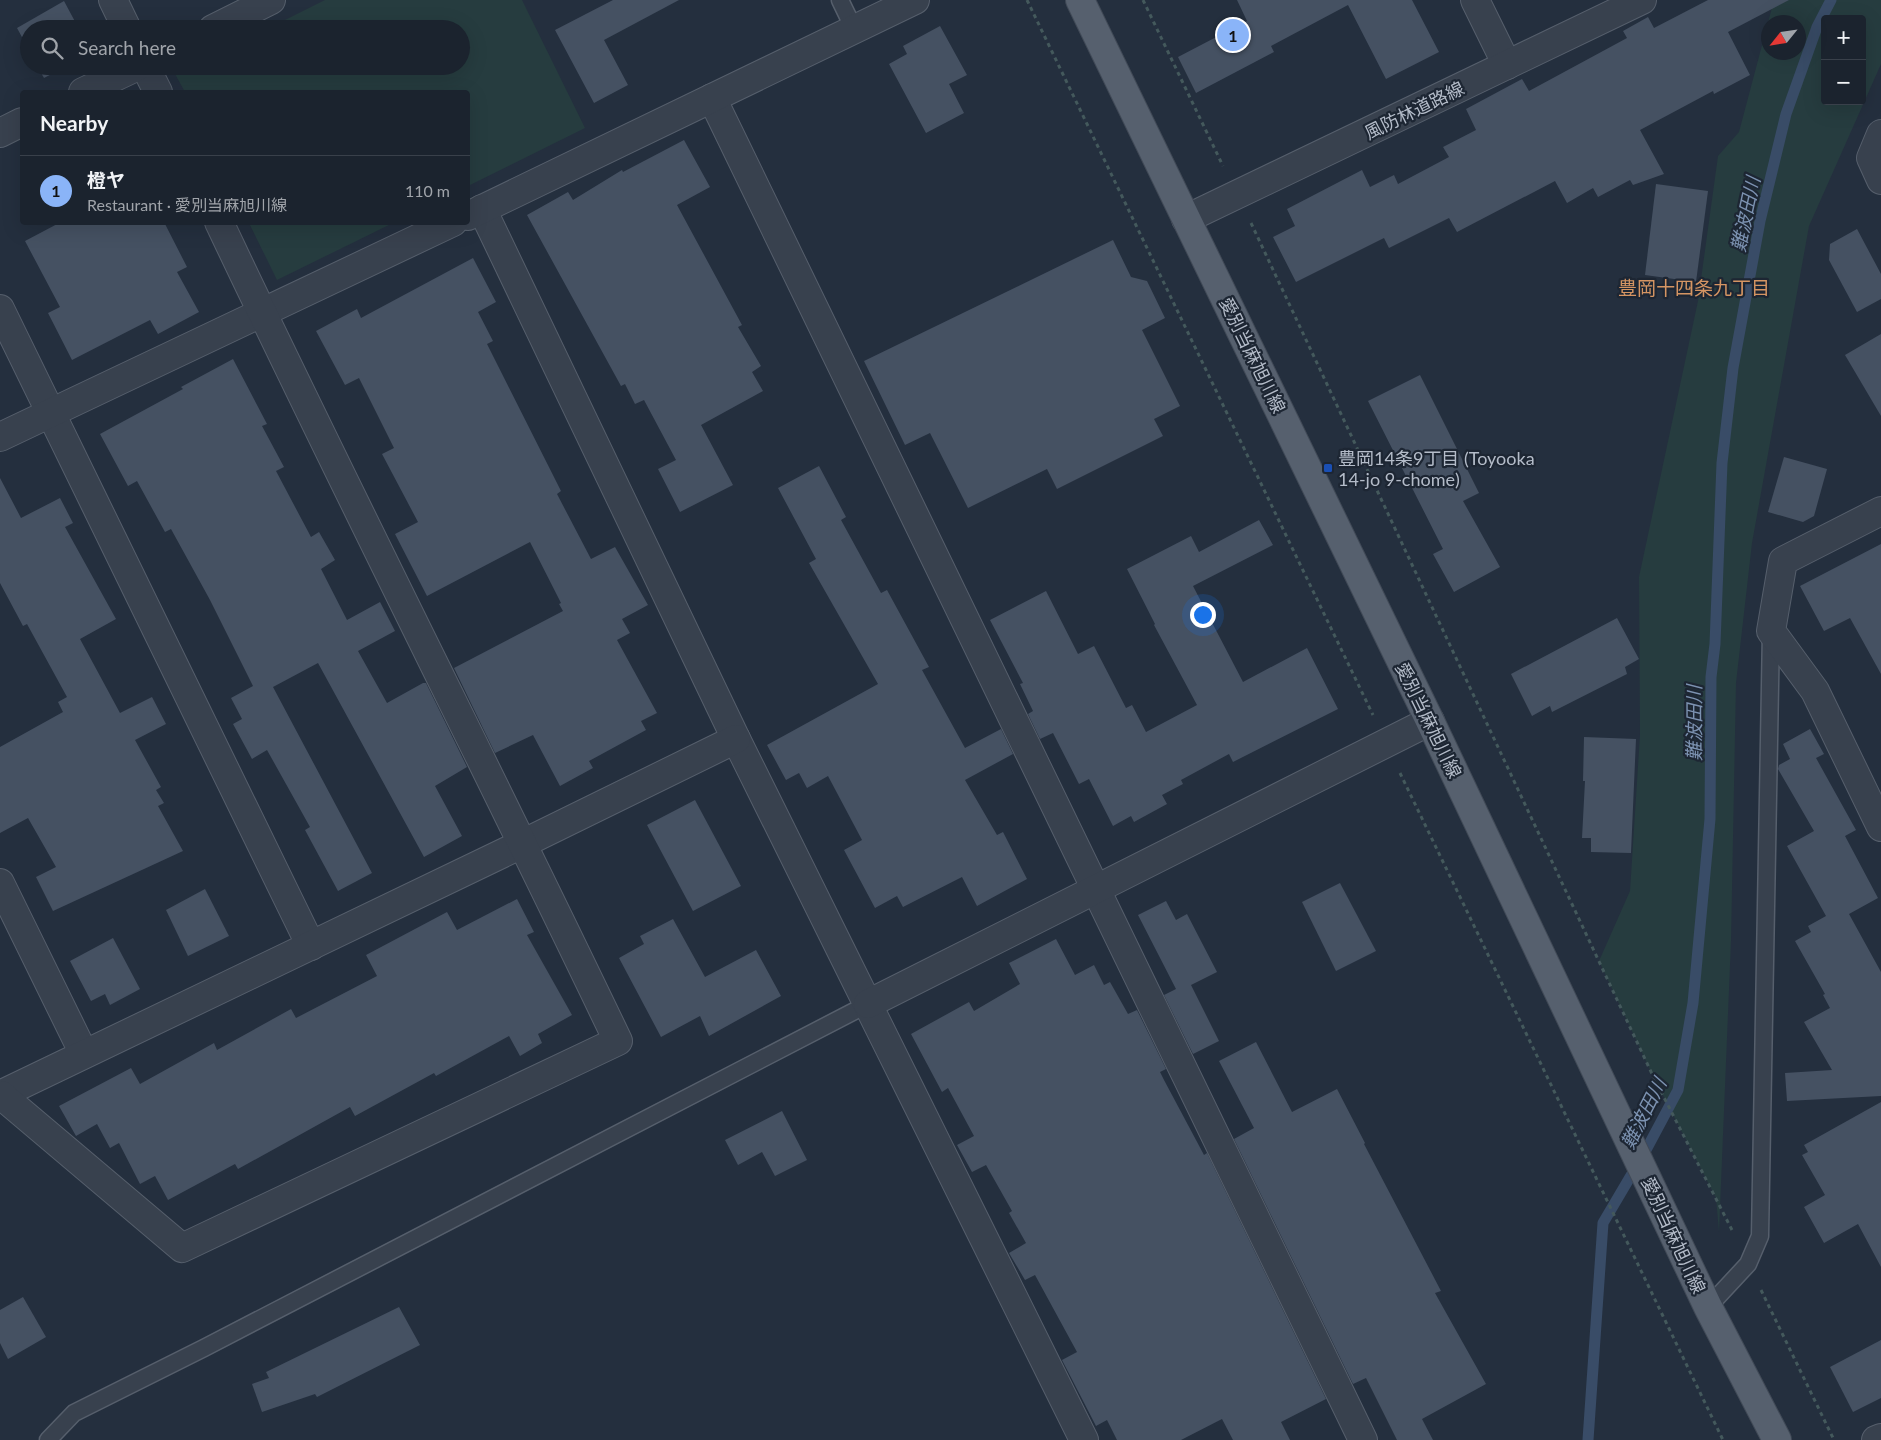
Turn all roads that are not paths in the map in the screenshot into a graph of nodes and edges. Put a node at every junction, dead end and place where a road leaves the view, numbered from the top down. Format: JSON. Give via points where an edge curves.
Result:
{"nodes":[{"id":1,"x":113,"y":0,"type":"edge"},
{"id":2,"x":271,"y":0,"type":"edge"},
{"id":3,"x":840,"y":0,"type":"edge"},
{"id":4,"x":915,"y":0,"type":"edge"},
{"id":5,"x":1080,"y":0,"type":"edge"},
{"id":6,"x":1475,"y":0,"type":"edge"},
{"id":7,"x":1642,"y":0,"type":"edge"},
{"id":8,"x":123,"y":20,"type":"edge"},
{"id":9,"x":231,"y":20,"type":"edge"},
{"id":10,"x":854,"y":29,"type":"junction"},
{"id":11,"x":1507,"y":65,"type":"junction"},
{"id":12,"x":119,"y":75,"type":"edge"},
{"id":13,"x":150,"y":75,"type":"edge"},
{"id":14,"x":87,"y":90,"type":"edge"},
{"id":15,"x":157,"y":90,"type":"edge"},
{"id":16,"x":712,"y":98,"type":"junction"},
{"id":17,"x":20,"y":123,"type":"edge"},
{"id":18,"x":0,"y":133,"type":"edge"},
{"id":19,"x":1881,"y":134,"type":"edge"},
{"id":20,"x":1881,"y":180,"type":"edge"},
{"id":21,"x":475,"y":212,"type":"edge"},
{"id":22,"x":1186,"y":219,"type":"junction"},
{"id":23,"x":220,"y":225,"type":"edge"},
{"id":24,"x":447,"y":225,"type":"edge"},
{"id":25,"x":0,"y":309,"type":"edge"},
{"id":26,"x":262,"y":313,"type":"junction"},
{"id":27,"x":51,"y":413,"type":"junction"},
{"id":28,"x":0,"y":437,"type":"edge"},
{"id":29,"x":1881,"y":511,"type":"edge"},
{"id":30,"x":1771,"y":631,"type":"junction"},
{"id":31,"x":1430,"y":721,"type":"junction"},
{"id":32,"x":736,"y":739,"type":"junction"},
{"id":33,"x":1881,"y":827,"type":"edge"},
{"id":34,"x":524,"y":843,"type":"junction"},
{"id":35,"x":0,"y":883,"type":"edge"},
{"id":36,"x":1096,"y":888,"type":"junction"},
{"id":37,"x":311,"y":946,"type":"junction"},
{"id":38,"x":868,"y":1004,"type":"junction"},
{"id":39,"x":84,"y":1054,"type":"junction"},
{"id":40,"x":1,"y":1095,"type":"edge"},
{"id":41,"x":1708,"y":1307,"type":"junction"},
{"id":42,"x":1881,"y":1438,"type":"edge"},
{"id":43,"x":48,"y":1440,"type":"edge"},
{"id":44,"x":1084,"y":1440,"type":"edge"},
{"id":45,"x":1363,"y":1440,"type":"edge"},
{"id":46,"x":1777,"y":1440,"type":"edge"},
{"id":47,"x":1876,"y":1440,"type":"edge"}],
"edges":[{"from":1,"to":8,"type":"street"},
{"from":2,"to":9,"type":"street"},
{"from":3,"to":10,"type":"lane"},
{"from":4,"to":10,"type":"street"},
{"from":5,"to":22,"type":"main road","name":"愛別当麻旭川線"},
{"from":6,"to":11,"type":"street"},
{"from":7,"to":11,"type":"street","name":"風防林道路線"},
{"from":10,"to":16,"type":"street"},
{"from":11,"to":22,"type":"street","name":"風防林道路線"},
{"from":12,"to":14,"type":"street"},
{"from":13,"to":15,"type":"street"},
{"from":16,"to":21,"type":"street"},
{"from":16,"to":36,"type":"street"},
{"from":17,"to":18,"type":"street"},
{"from":19,"to":20,"type":"street","via":[[1871,158]]},
{"from":21,"to":32,"type":"street"},
{"from":22,"to":31,"type":"main road","name":"愛別当麻旭川線"},
{"from":23,"to":26,"type":"street"},
{"from":24,"to":26,"type":"street"},
{"from":25,"to":27,"type":"street"},
{"from":26,"to":27,"type":"street"},
{"from":26,"to":34,"type":"street"},
{"from":27,"to":28,"type":"street"},
{"from":27,"to":37,"type":"street"},
{"from":29,"to":30,"type":"street","via":[[1782,561]]},
{"from":30,"to":33,"type":"street","via":[[1815,691]]},
{"from":30,"to":41,"type":"lane","via":[[1760,1236],[1748,1264]]},
{"from":31,"to":36,"type":"street"},
{"from":31,"to":41,"type":"main road","name":"愛別当麻旭川線"},
{"from":32,"to":34,"type":"street"},
{"from":32,"to":38,"type":"street"},
{"from":34,"to":37,"type":"street"},
{"from":34,"to":40,"type":"street","via":[[618,1041],[182,1248]]},
{"from":35,"to":39,"type":"street"},
{"from":36,"to":38,"type":"street"},
{"from":36,"to":45,"type":"street"},
{"from":37,"to":39,"type":"street"},
{"from":38,"to":43,"type":"lane","via":[[74,1412]]},
{"from":38,"to":44,"type":"street"},
{"from":39,"to":40,"type":"street"},
{"from":41,"to":46,"type":"main road","name":"愛別当麻旭川線"},
{"from":42,"to":47,"type":"street"}]}
